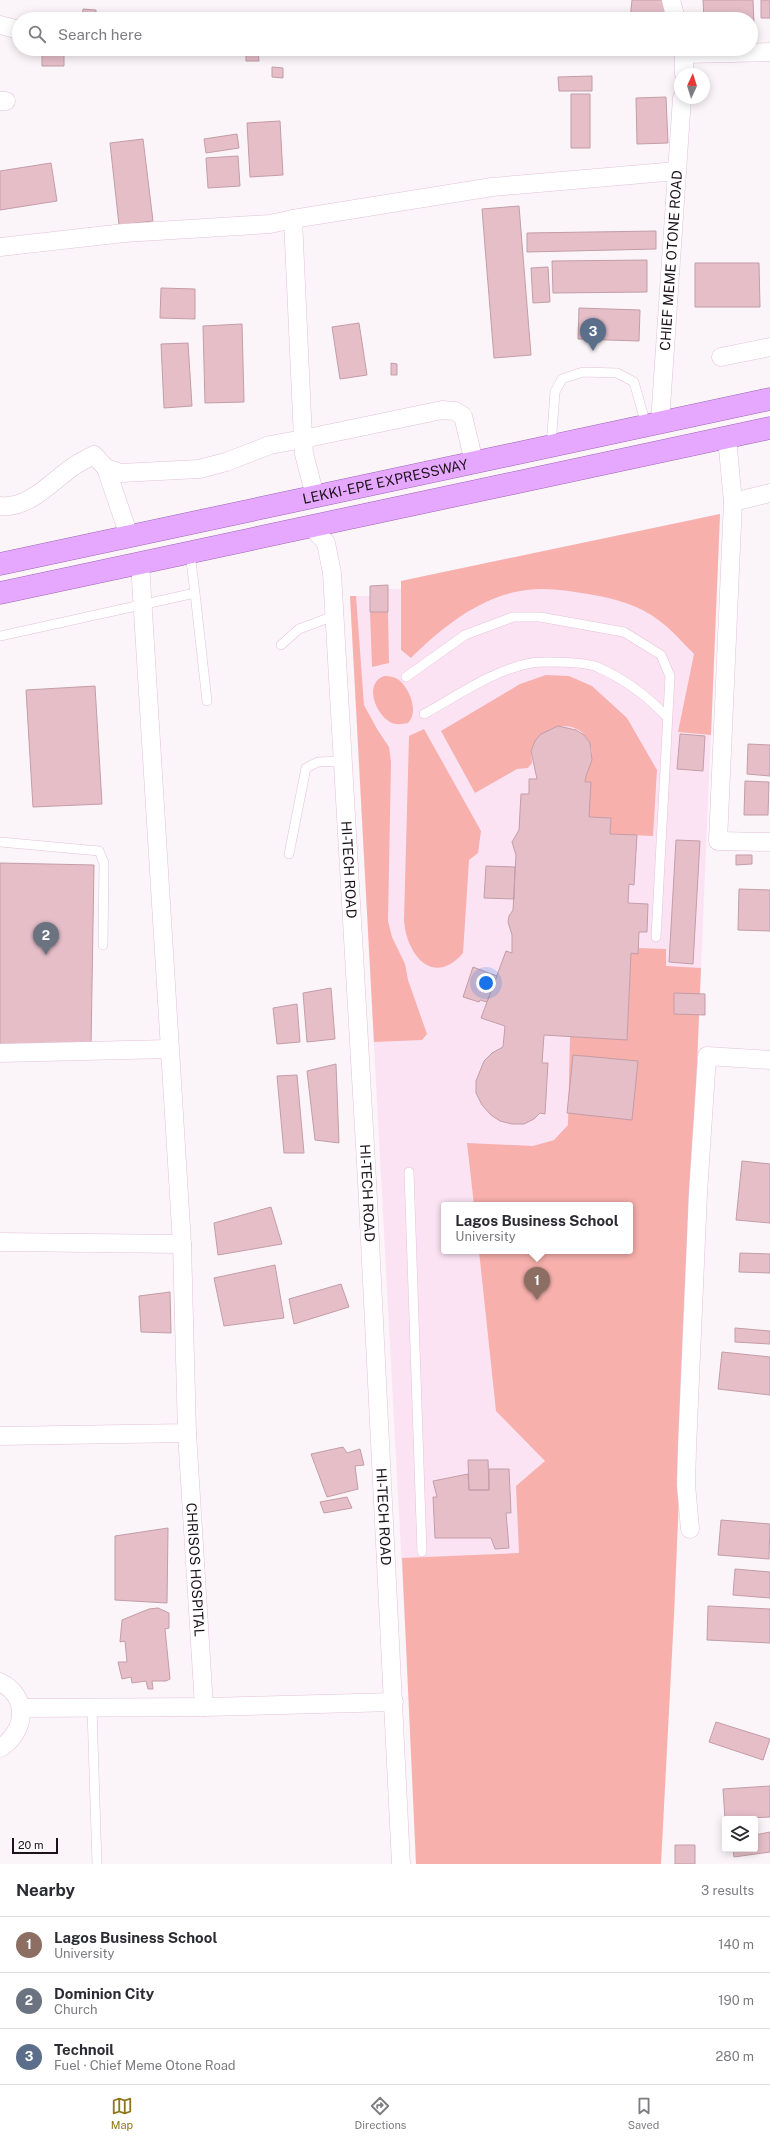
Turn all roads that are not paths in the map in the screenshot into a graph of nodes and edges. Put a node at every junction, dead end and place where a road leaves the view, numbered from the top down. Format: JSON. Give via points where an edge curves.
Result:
{"nodes":[{"id":1,"x":670,"y":0,"type":"edge"},
{"id":2,"x":674,"y":12,"type":"edge"},
{"id":3,"x":0,"y":26,"type":"edge"},
{"id":4,"x":12,"y":29,"type":"edge"},
{"id":5,"x":758,"y":52,"type":"edge"},
{"id":6,"x":770,"y":52,"type":"edge"},
{"id":7,"x":684,"y":56,"type":"edge"},
{"id":8,"x":684,"y":68,"type":"edge"},
{"id":9,"x":682,"y":104,"type":"edge"},
{"id":10,"x":677,"y":171,"type":"junction"},
{"id":11,"x":293,"y":219,"type":"junction"},
{"id":12,"x":0,"y":248,"type":"edge"},
{"id":13,"x":770,"y":347,"type":"edge"},
{"id":14,"x":721,"y":357,"type":"dead end"},
{"id":15,"x":770,"y":399,"type":"edge"},
{"id":16,"x":653,"y":424,"type":"junction"},
{"id":17,"x":770,"y":428,"type":"edge"},
{"id":18,"x":727,"y":438,"type":"junction"},
{"id":19,"x":303,"y":439,"type":"junction"},
{"id":20,"x":551,"y":446,"type":"junction"},
{"id":21,"x":474,"y":462,"type":"junction"},
{"id":22,"x":106,"y":468,"type":"junction"},
{"id":23,"x":770,"y":493,"type":"edge"},
{"id":24,"x":315,"y":496,"type":"junction"},
{"id":25,"x":733,"y":502,"type":"junction"},
{"id":26,"x":0,"y":506,"type":"edge"},
{"id":27,"x":312,"y":527,"type":"junction"},
{"id":28,"x":129,"y":536,"type":"junction"},
{"id":29,"x":190,"y":553,"type":"junction"},
{"id":30,"x":140,"y":563,"type":"junction"},
{"id":31,"x":0,"y":564,"type":"edge"},
{"id":32,"x":0,"y":593,"type":"edge"},
{"id":33,"x":195,"y":593,"type":"junction"},
{"id":34,"x":144,"y":605,"type":"junction"},
{"id":35,"x":334,"y":616,"type":"junction"},
{"id":36,"x":0,"y":636,"type":"edge"},
{"id":37,"x":281,"y":645,"type":"dead end"},
{"id":38,"x":406,"y":677,"type":"dead end"},
{"id":39,"x":207,"y":701,"type":"dead end"},
{"id":40,"x":424,"y":714,"type":"dead end"},
{"id":41,"x":666,"y":716,"type":"junction"},
{"id":42,"x":342,"y":761,"type":"junction"},
{"id":43,"x":0,"y":842,"type":"edge"},
{"id":44,"x":770,"y":842,"type":"edge"},
{"id":45,"x":289,"y":854,"type":"dead end"},
{"id":46,"x":656,"y":937,"type":"dead end"},
{"id":47,"x":103,"y":945,"type":"dead end"},
{"id":48,"x":169,"y":1049,"type":"junction"},
{"id":49,"x":0,"y":1053,"type":"edge"},
{"id":50,"x":770,"y":1060,"type":"edge"},
{"id":51,"x":409,"y":1172,"type":"dead end"},
{"id":52,"x":0,"y":1242,"type":"edge"},
{"id":53,"x":182,"y":1244,"type":"junction"},
{"id":54,"x":187,"y":1433,"type":"junction"},
{"id":55,"x":0,"y":1436,"type":"edge"},
{"id":56,"x":690,"y":1529,"type":"dead end"},
{"id":57,"x":422,"y":1552,"type":"dead end"},
{"id":58,"x":0,"y":1682,"type":"edge"},
{"id":59,"x":394,"y":1702,"type":"junction"},
{"id":60,"x":204,"y":1707,"type":"junction"},
{"id":61,"x":21,"y":1708,"type":"junction"},
{"id":62,"x":92,"y":1709,"type":"junction"},
{"id":63,"x":0,"y":1748,"type":"edge"},
{"id":64,"x":97,"y":1864,"type":"edge"},
{"id":65,"x":402,"y":1864,"type":"edge"}],
"edges":[{"from":1,"to":2,"type":"street"},
{"from":3,"to":4,"type":"street"},
{"from":5,"to":6,"type":"street"},
{"from":7,"to":8,"type":"street"},
{"from":9,"to":10,"type":"street","name":"CHIEF MEME OTONE ROAD"},
{"from":10,"to":11,"type":"street","via":[[492,187]]},
{"from":10,"to":16,"type":"street","name":"CHIEF MEME OTONE ROAD"},
{"from":11,"to":12,"type":"street","via":[[270,224],[124,233]]},
{"from":11,"to":19,"type":"street"},
{"from":13,"to":14,"type":"street"},
{"from":15,"to":16,"type":"highway","name":"LEKKI-EPE EXPRESSWAY"},
{"from":16,"to":20,"type":"highway","name":"LEKKI-EPE EXPRESSWAY"},
{"from":16,"to":20,"type":"lane","via":[[634,382],[617,373],[583,372],[562,380],[555,392]]},
{"from":17,"to":18,"type":"highway","name":"LEKKI-EPE EXPRESSWAY"},
{"from":18,"to":25,"type":"street"},
{"from":18,"to":27,"type":"highway","name":"LEKKI-EPE EXPRESSWAY"},
{"from":19,"to":21,"type":"street","via":[[442,410],[455,411],[463,416]]},
{"from":19,"to":22,"type":"street","via":[[270,445],[226,462],[199,469],[121,473]]},
{"from":19,"to":24,"type":"street","via":[[304,454]]},
{"from":20,"to":21,"type":"highway","name":"LEKKI-EPE EXPRESSWAY"},
{"from":21,"to":24,"type":"highway","name":"LEKKI-EPE EXPRESSWAY"},
{"from":22,"to":26,"type":"street","via":[[94,455],[71,468],[22,504]]},
{"from":22,"to":28,"type":"street"},
{"from":23,"to":25,"type":"street"},
{"from":24,"to":28,"type":"highway","name":"LEKKI-EPE EXPRESSWAY"},
{"from":25,"to":44,"type":"street","via":[[718,841]]},
{"from":27,"to":29,"type":"highway","name":"LEKKI-EPE EXPRESSWAY"},
{"from":27,"to":35,"type":"street","name":"HI-TECH ROAD","via":[[326,543],[332,573]]},
{"from":28,"to":31,"type":"highway","name":"LEKKI-EPE EXPRESSWAY"},
{"from":29,"to":30,"type":"highway","name":"LEKKI-EPE EXPRESSWAY"},
{"from":29,"to":33,"type":"lane"},
{"from":30,"to":32,"type":"highway","name":"LEKKI-EPE EXPRESSWAY"},
{"from":30,"to":34,"type":"street","name":"CHRISOS HOSPITAL"},
{"from":33,"to":34,"type":"lane"},
{"from":33,"to":39,"type":"lane"},
{"from":34,"to":36,"type":"lane"},
{"from":34,"to":48,"type":"street","name":"CHRISOS HOSPITAL"},
{"from":35,"to":37,"type":"lane","via":[[298,629]]},
{"from":35,"to":42,"type":"street","name":"HI-TECH ROAD"},
{"from":38,"to":41,"type":"lane","via":[[465,635],[513,617],[540,617],[578,622],[624,632],[661,655],[670,676]]},
{"from":40,"to":41,"type":"lane","via":[[514,668],[532,663],[563,663],[596,666],[650,700]]},
{"from":41,"to":46,"type":"lane"},
{"from":42,"to":45,"type":"lane","via":[[318,762],[306,768]]},
{"from":42,"to":59,"type":"street","name":"HI-TECH ROAD"},
{"from":43,"to":47,"type":"lane","via":[[98,851],[104,863]]},
{"from":48,"to":49,"type":"street"},
{"from":48,"to":53,"type":"street","name":"CHRISOS HOSPITAL"},
{"from":50,"to":56,"type":"street","via":[[707,1056],[698,1193],[687,1448],[686,1484]]},
{"from":51,"to":57,"type":"lane"},
{"from":52,"to":53,"type":"street"},
{"from":53,"to":54,"type":"street","name":"CHRISOS HOSPITAL"},
{"from":54,"to":55,"type":"street"},
{"from":54,"to":60,"type":"street","name":"CHRISOS HOSPITAL"},
{"from":58,"to":61,"type":"street","via":[[12,1691]]},
{"from":59,"to":60,"type":"street"},
{"from":59,"to":65,"type":"street","name":"HI-TECH ROAD"},
{"from":60,"to":62,"type":"street"},
{"from":61,"to":62,"type":"street"},
{"from":61,"to":63,"type":"street","via":[[17,1731],[8,1743]]},
{"from":62,"to":64,"type":"lane"}]}
